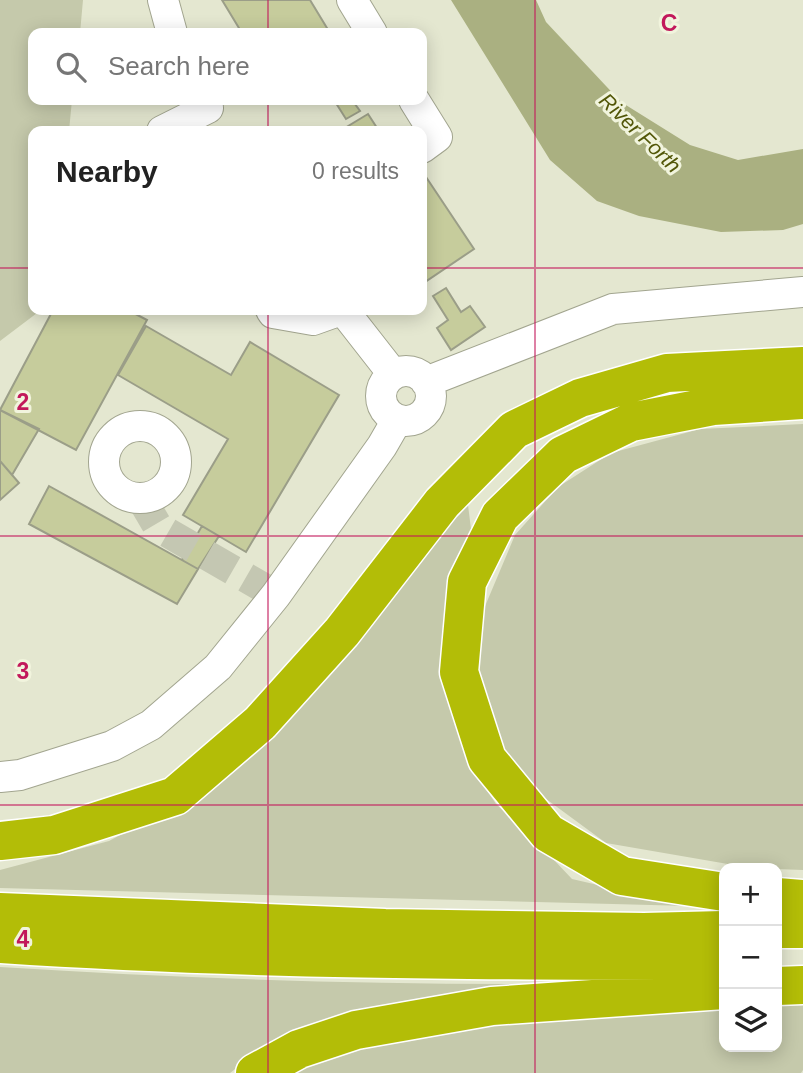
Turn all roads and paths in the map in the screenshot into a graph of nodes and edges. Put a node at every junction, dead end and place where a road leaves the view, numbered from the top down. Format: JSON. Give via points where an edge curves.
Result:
{"nodes":[{"id":1,"x":163,"y":0,"type":"edge"},
{"id":2,"x":352,"y":0,"type":"edge"},
{"id":3,"x":171,"y":28,"type":"edge"},
{"id":4,"x":369,"y":28,"type":"edge"},
{"id":5,"x":417,"y":105,"type":"edge"},
{"id":6,"x":211,"y":113,"type":"edge"},
{"id":7,"x":176,"y":126,"type":"edge"},
{"id":8,"x":427,"y":145,"type":"edge"},
{"id":9,"x":803,"y":292,"type":"edge"},
{"id":10,"x":284,"y":315,"type":"edge"},
{"id":11,"x":328,"y":315,"type":"edge"},
{"id":12,"x":346,"y":315,"type":"edge"},
{"id":13,"x":803,"y":366,"type":"edge"},
{"id":14,"x":393,"y":374,"type":"junction"},
{"id":15,"x":426,"y":382,"type":"junction"},
{"id":16,"x":803,"y":400,"type":"edge"},
{"id":17,"x":397,"y":420,"type":"junction"},
{"id":18,"x":0,"y":777,"type":"edge"},
{"id":19,"x":0,"y":841,"type":"edge"},
{"id":20,"x":719,"y":891,"type":"edge"},
{"id":21,"x":782,"y":897,"type":"edge"},
{"id":22,"x":803,"y":899,"type":"edge"},
{"id":23,"x":0,"y":912,"type":"edge"},
{"id":24,"x":782,"y":929,"type":"edge"},
{"id":25,"x":803,"y":929,"type":"edge"},
{"id":26,"x":719,"y":930,"type":"edge"},
{"id":27,"x":0,"y":944,"type":"edge"},
{"id":28,"x":719,"y":961,"type":"edge"},
{"id":29,"x":782,"y":961,"type":"edge"},
{"id":30,"x":803,"y":961,"type":"edge"},
{"id":31,"x":803,"y":985,"type":"edge"},
{"id":32,"x":782,"y":986,"type":"edge"},
{"id":33,"x":719,"y":990,"type":"edge"},
{"id":34,"x":255,"y":1073,"type":"edge"}],
"edges":[{"from":1,"to":3,"type":"street"},
{"from":2,"to":4,"type":"street"},
{"from":5,"to":8,"type":"street","via":[[438,137]]},
{"from":6,"to":7,"type":"street"},
{"from":9,"to":15,"type":"street","via":[[613,309]]},
{"from":10,"to":11,"type":"street","via":[[313,320]]},
{"from":12,"to":14,"type":"street"},
{"from":13,"to":19,"type":"highway","via":[[667,373],[580,398],[514,430],[442,503],[342,632],[260,723],[175,796],[54,835]]},
{"from":14,"to":15,"type":"street","via":[[410,372]]},
{"from":14,"to":17,"type":"street","via":[[380,396],[386,412]]},
{"from":15,"to":17,"type":"street","via":[[431,399],[424,414],[415,420]]},
{"from":16,"to":20,"type":"highway","via":[[713,406],[631,422],[563,455],[500,516],[467,582],[459,672],[487,760],[548,833],[622,876]]},
{"from":17,"to":18,"type":"street","via":[[276,595],[218,667],[150,725],[112,746]]},
{"from":21,"to":22,"type":"highway"},
{"from":23,"to":26,"type":"highway","via":[[385,928]]},
{"from":24,"to":25,"type":"highway"},
{"from":27,"to":28,"type":"highway","via":[[192,954]]},
{"from":29,"to":30,"type":"highway"},
{"from":31,"to":32,"type":"highway"},
{"from":33,"to":34,"type":"highway","via":[[492,1006],[383,1025],[299,1049]]}]}
